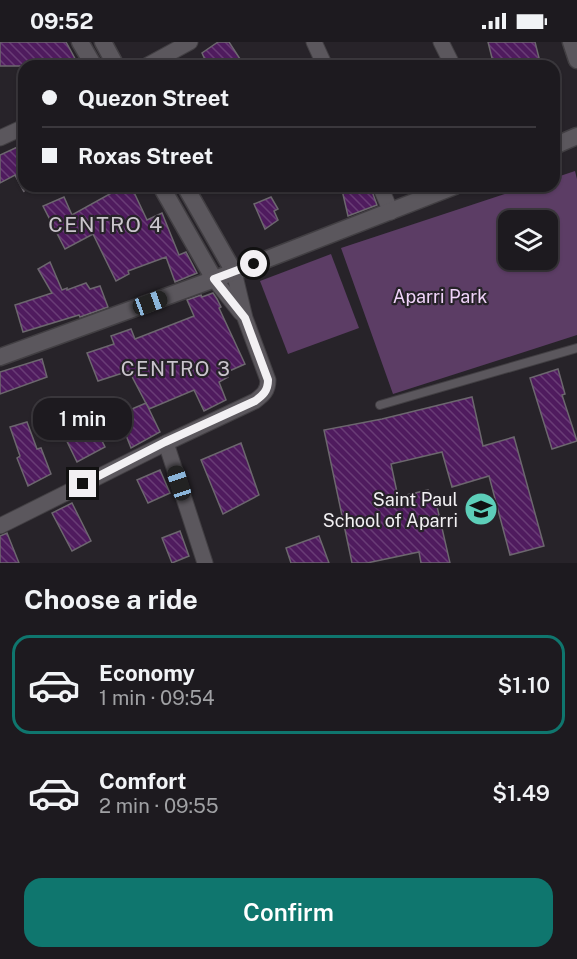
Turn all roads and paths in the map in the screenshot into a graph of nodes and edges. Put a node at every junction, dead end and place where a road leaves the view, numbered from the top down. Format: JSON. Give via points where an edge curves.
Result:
{"nodes":[{"id":1,"x":80,"y":42,"type":"edge"},
{"id":2,"x":103,"y":42,"type":"edge"},
{"id":3,"x":190,"y":42,"type":"edge"},
{"id":4,"x":314,"y":42,"type":"edge"},
{"id":5,"x":441,"y":42,"type":"edge"},
{"id":6,"x":571,"y":42,"type":"edge"},
{"id":7,"x":90,"y":60,"type":"edge"},
{"id":8,"x":113,"y":60,"type":"edge"},
{"id":9,"x":157,"y":60,"type":"edge"},
{"id":10,"x":322,"y":60,"type":"edge"},
{"id":11,"x":450,"y":60,"type":"edge"},
{"id":12,"x":577,"y":60,"type":"edge"},
{"id":13,"x":18,"y":130,"type":"edge"},
{"id":14,"x":577,"y":136,"type":"edge"},
{"id":15,"x":0,"y":138,"type":"edge"},
{"id":16,"x":560,"y":143,"type":"edge"},
{"id":17,"x":164,"y":192,"type":"edge"},
{"id":18,"x":188,"y":192,"type":"edge"},
{"id":19,"x":383,"y":192,"type":"edge"},
{"id":20,"x":440,"y":192,"type":"edge"},
{"id":21,"x":392,"y":212,"type":"junction"},
{"id":22,"x":234,"y":272,"type":"junction"},
{"id":23,"x":214,"y":279,"type":"junction"},
{"id":24,"x":245,"y":318,"type":"junction"},
{"id":25,"x":577,"y":348,"type":"edge"},
{"id":26,"x":0,"y":357,"type":"edge"},
{"id":27,"x":380,"y":405,"type":"dead end"},
{"id":28,"x":165,"y":442,"type":"junction"},
{"id":29,"x":0,"y":526,"type":"edge"},
{"id":30,"x":205,"y":563,"type":"edge"}],
"edges":[{"from":1,"to":7,"type":"street"},
{"from":2,"to":8,"type":"street"},
{"from":3,"to":9,"type":"street"},
{"from":4,"to":10,"type":"street"},
{"from":5,"to":11,"type":"street"},
{"from":6,"to":12,"type":"street"},
{"from":13,"to":15,"type":"street"},
{"from":14,"to":16,"type":"street"},
{"from":17,"to":23,"type":"street"},
{"from":18,"to":22,"type":"street"},
{"from":19,"to":21,"type":"street"},
{"from":20,"to":21,"type":"street"},
{"from":21,"to":22,"type":"street"},
{"from":22,"to":23,"type":"street"},
{"from":22,"to":24,"type":"street"},
{"from":23,"to":24,"type":"street"},
{"from":23,"to":26,"type":"street"},
{"from":24,"to":28,"type":"street","via":[[268,388],[255,401]]},
{"from":25,"to":27,"type":"lane"},
{"from":28,"to":29,"type":"street"},
{"from":28,"to":30,"type":"street"}]}
